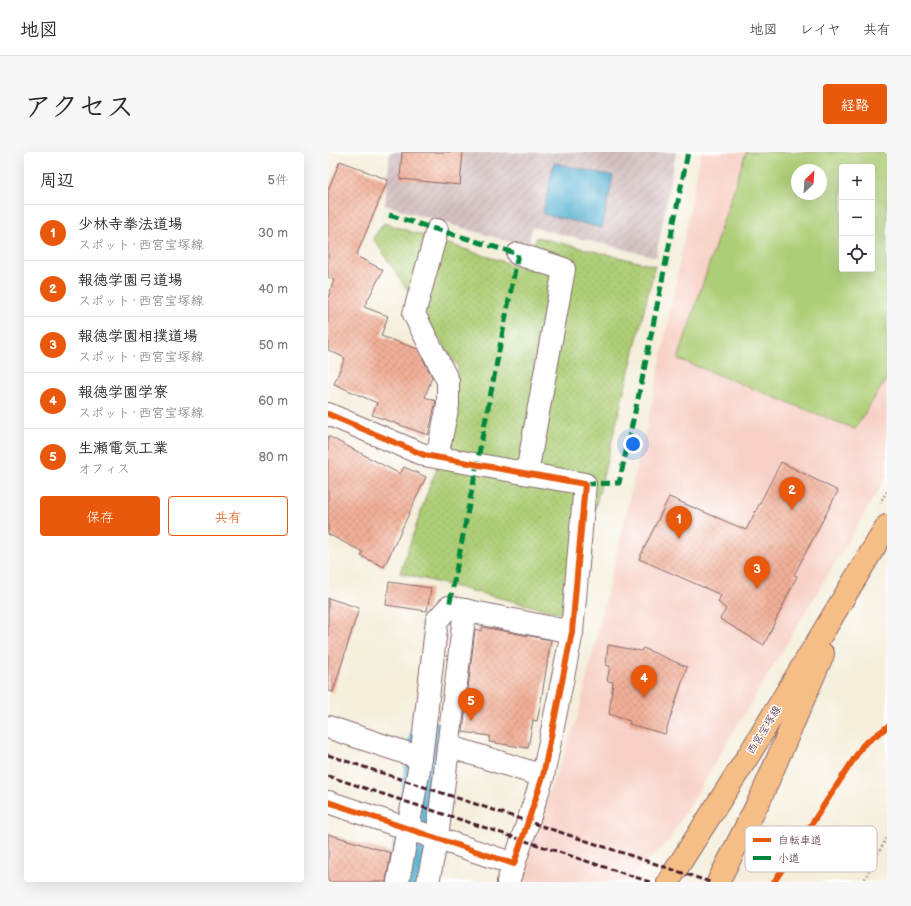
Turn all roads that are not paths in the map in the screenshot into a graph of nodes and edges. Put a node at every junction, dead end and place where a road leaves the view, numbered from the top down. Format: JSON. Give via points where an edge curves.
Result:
{"nodes":[{"id":1,"x":437,"y":230,"type":"dead end"},
{"id":2,"x":518,"y":254,"type":"dead end"},
{"id":3,"x":328,"y":414,"type":"edge"},
{"id":4,"x":437,"y":457,"type":"junction"},
{"id":5,"x":527,"y":473,"type":"junction"},
{"id":6,"x":887,"y":526,"type":"edge"},
{"id":7,"x":857,"y":577,"type":"junction"},
{"id":8,"x":465,"y":610,"type":"junction"},
{"id":9,"x":572,"y":632,"type":"junction"},
{"id":10,"x":328,"y":727,"type":"edge"},
{"id":11,"x":448,"y":746,"type":"junction"},
{"id":12,"x":421,"y":758,"type":"junction"},
{"id":13,"x":542,"y":776,"type":"junction"},
{"id":14,"x":328,"y":802,"type":"edge"},
{"id":15,"x":746,"y":826,"type":"edge"},
{"id":16,"x":409,"y":829,"type":"junction"},
{"id":17,"x":745,"y":829,"type":"edge"},
{"id":18,"x":437,"y":838,"type":"junction"},
{"id":19,"x":511,"y":873,"type":"edge"},
{"id":20,"x":398,"y":882,"type":"edge"},
{"id":21,"x":428,"y":882,"type":"edge"},
{"id":22,"x":668,"y":882,"type":"edge"},
{"id":23,"x":718,"y":882,"type":"edge"}],
"edges":[{"from":1,"to":4,"type":"street","via":[[414,314],[448,381],[448,405]]},
{"from":2,"to":5,"type":"street","via":[[564,269]]},
{"from":3,"to":4,"type":"street","via":[[424,455]]},
{"from":4,"to":5,"type":"street"},
{"from":5,"to":9,"type":"street","via":[[585,484]]},
{"from":6,"to":7,"type":"main road","name":"西宮宝塚線"},
{"from":7,"to":15,"type":"main road","name":"西宮宝塚線"},
{"from":7,"to":22,"type":"main road","name":"西宮宝塚線"},
{"from":8,"to":9,"type":"street"},
{"from":8,"to":11,"type":"street"},
{"from":8,"to":12,"type":"street","via":[[449,607],[437,620]]},
{"from":9,"to":13,"type":"street"},
{"from":10,"to":12,"type":"street"},
{"from":11,"to":13,"type":"street"},
{"from":11,"to":18,"type":"street"},
{"from":12,"to":16,"type":"street"},
{"from":13,"to":19,"type":"street"},
{"from":14,"to":16,"type":"street"},
{"from":16,"to":18,"type":"street"},
{"from":16,"to":20,"type":"street"},
{"from":17,"to":23,"type":"main road","name":"西宮宝塚線"},
{"from":18,"to":19,"type":"street"},
{"from":18,"to":21,"type":"street"}]}
